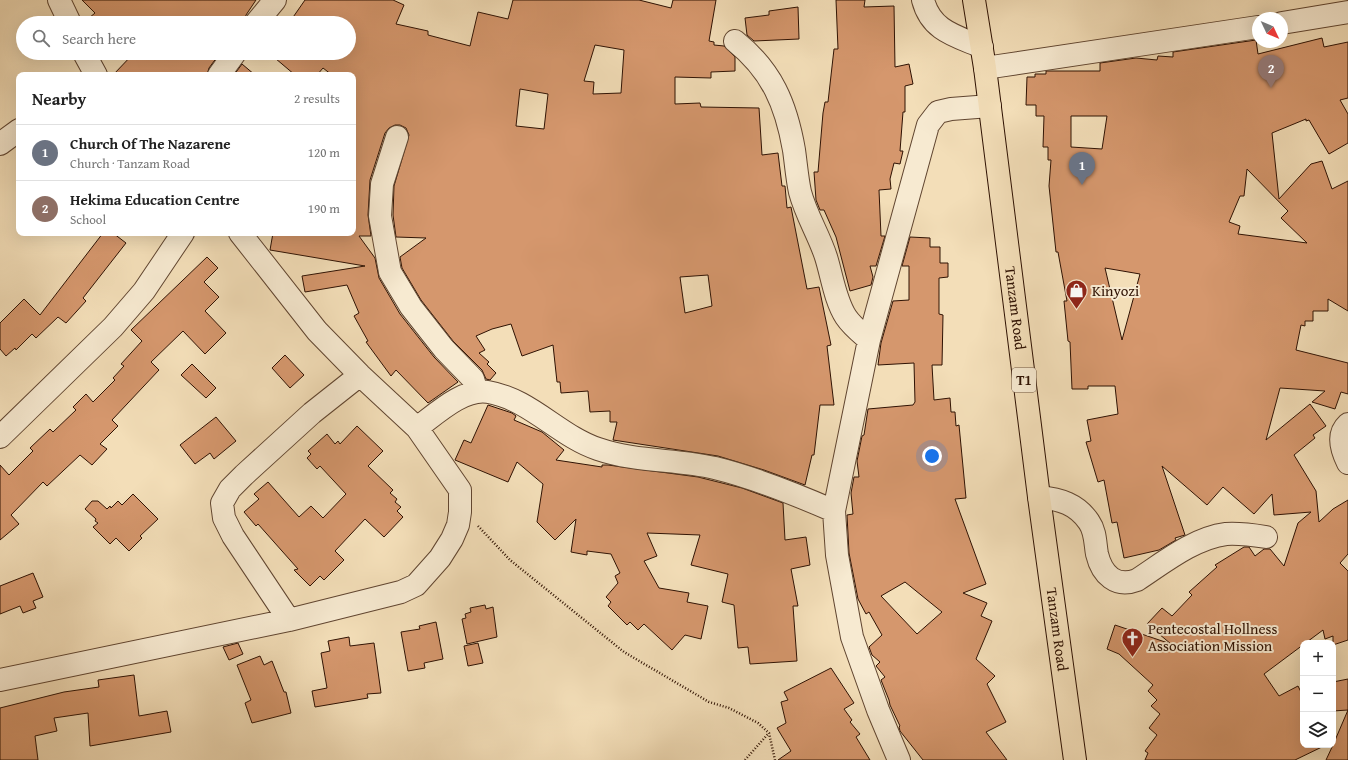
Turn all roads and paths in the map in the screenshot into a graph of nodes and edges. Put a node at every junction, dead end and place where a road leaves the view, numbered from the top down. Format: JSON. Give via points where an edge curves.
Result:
{"nodes":[{"id":1,"x":58,"y":0,"type":"edge"},
{"id":2,"x":274,"y":0,"type":"edge"},
{"id":3,"x":923,"y":0,"type":"edge"},
{"id":4,"x":974,"y":0,"type":"edge"},
{"id":5,"x":1348,"y":12,"type":"edge"},
{"id":6,"x":66,"y":16,"type":"edge"},
{"id":7,"x":261,"y":16,"type":"edge"},
{"id":8,"x":1288,"y":22,"type":"edge"},
{"id":9,"x":1252,"y":28,"type":"edge"},
{"id":10,"x":735,"y":41,"type":"dead end"},
{"id":11,"x":984,"y":58,"type":"junction"},
{"id":12,"x":88,"y":60,"type":"edge"},
{"id":13,"x":230,"y":60,"type":"edge"},
{"id":14,"x":94,"y":72,"type":"edge"},
{"id":15,"x":221,"y":72,"type":"edge"},
{"id":16,"x":990,"y":106,"type":"junction"},
{"id":17,"x":16,"y":132,"type":"edge"},
{"id":18,"x":398,"y":138,"type":"dead end"},
{"id":19,"x":0,"y":144,"type":"edge"},
{"id":20,"x":181,"y":236,"type":"edge"},
{"id":21,"x":246,"y":236,"type":"edge"},
{"id":22,"x":869,"y":340,"type":"junction"},
{"id":23,"x":360,"y":375,"type":"junction"},
{"id":24,"x":477,"y":392,"type":"junction"},
{"id":25,"x":1348,"y":424,"type":"edge"},
{"id":26,"x":417,"y":428,"type":"junction"},
{"id":27,"x":0,"y":437,"type":"edge"},
{"id":28,"x":1348,"y":463,"type":"edge"},
{"id":29,"x":1039,"y":498,"type":"junction"},
{"id":30,"x":834,"y":511,"type":"junction"},
{"id":31,"x":474,"y":521,"type":"dead end"},
{"id":32,"x":1266,"y":537,"type":"dead end"},
{"id":33,"x":289,"y":620,"type":"junction"},
{"id":34,"x":0,"y":680,"type":"edge"},
{"id":35,"x":769,"y":733,"type":"junction"},
{"id":36,"x":745,"y":760,"type":"edge"},
{"id":37,"x":775,"y":760,"type":"edge"},
{"id":38,"x":899,"y":760,"type":"edge"},
{"id":39,"x":1075,"y":760,"type":"edge"}],
"edges":[{"from":1,"to":6,"type":"street"},
{"from":2,"to":7,"type":"street"},
{"from":3,"to":11,"type":"street","via":[[926,11],[940,29]]},
{"from":4,"to":11,"type":"highway","name":"Tanzam Road","number":"T1"},
{"from":5,"to":8,"type":"street"},
{"from":9,"to":11,"type":"street"},
{"from":10,"to":22,"type":"street","via":[[749,52],[779,93],[787,116],[801,193],[825,253],[839,303],[853,326]]},
{"from":11,"to":16,"type":"highway","name":"Tanzam Road","number":"T1"},
{"from":12,"to":14,"type":"street"},
{"from":13,"to":15,"type":"street"},
{"from":16,"to":22,"type":"street","via":[[938,112],[928,125]]},
{"from":16,"to":29,"type":"highway","name":"Tanzam Road","number":"T1"},
{"from":17,"to":19,"type":"street"},
{"from":18,"to":24,"type":"street","via":[[382,184],[380,216],[390,272],[411,307],[444,349],[473,379]]},
{"from":20,"to":27,"type":"street","via":[[144,291],[113,327]]},
{"from":21,"to":23,"type":"street","via":[[317,331]]},
{"from":22,"to":30,"type":"street"},
{"from":23,"to":26,"type":"street"},
{"from":23,"to":33,"type":"street","via":[[312,413],[244,475],[222,503],[224,518],[233,536]]},
{"from":24,"to":26,"type":"street","via":[[447,406]]},
{"from":24,"to":30,"type":"street","via":[[488,392],[509,399],[584,444],[600,450],[714,468],[786,491]]},
{"from":25,"to":28,"type":"street","via":[[1344,427],[1341,439],[1342,452]]},
{"from":26,"to":33,"type":"street","via":[[460,490],[458,525],[440,558],[416,584],[401,592]]},
{"from":29,"to":32,"type":"street","via":[[1056,499],[1069,504],[1085,517],[1094,532],[1103,568],[1112,580],[1119,582],[1137,580],[1187,548],[1214,537],[1239,533]]},
{"from":29,"to":39,"type":"highway","name":"Tanzam Road","number":"T1"},
{"from":30,"to":38,"type":"street","via":[[837,555],[852,637]]},
{"from":31,"to":35,"type":"path","via":[[510,560],[624,652],[709,702],[751,718]]},
{"from":33,"to":34,"type":"street"},
{"from":35,"to":36,"type":"path"},
{"from":35,"to":37,"type":"path"}]}
